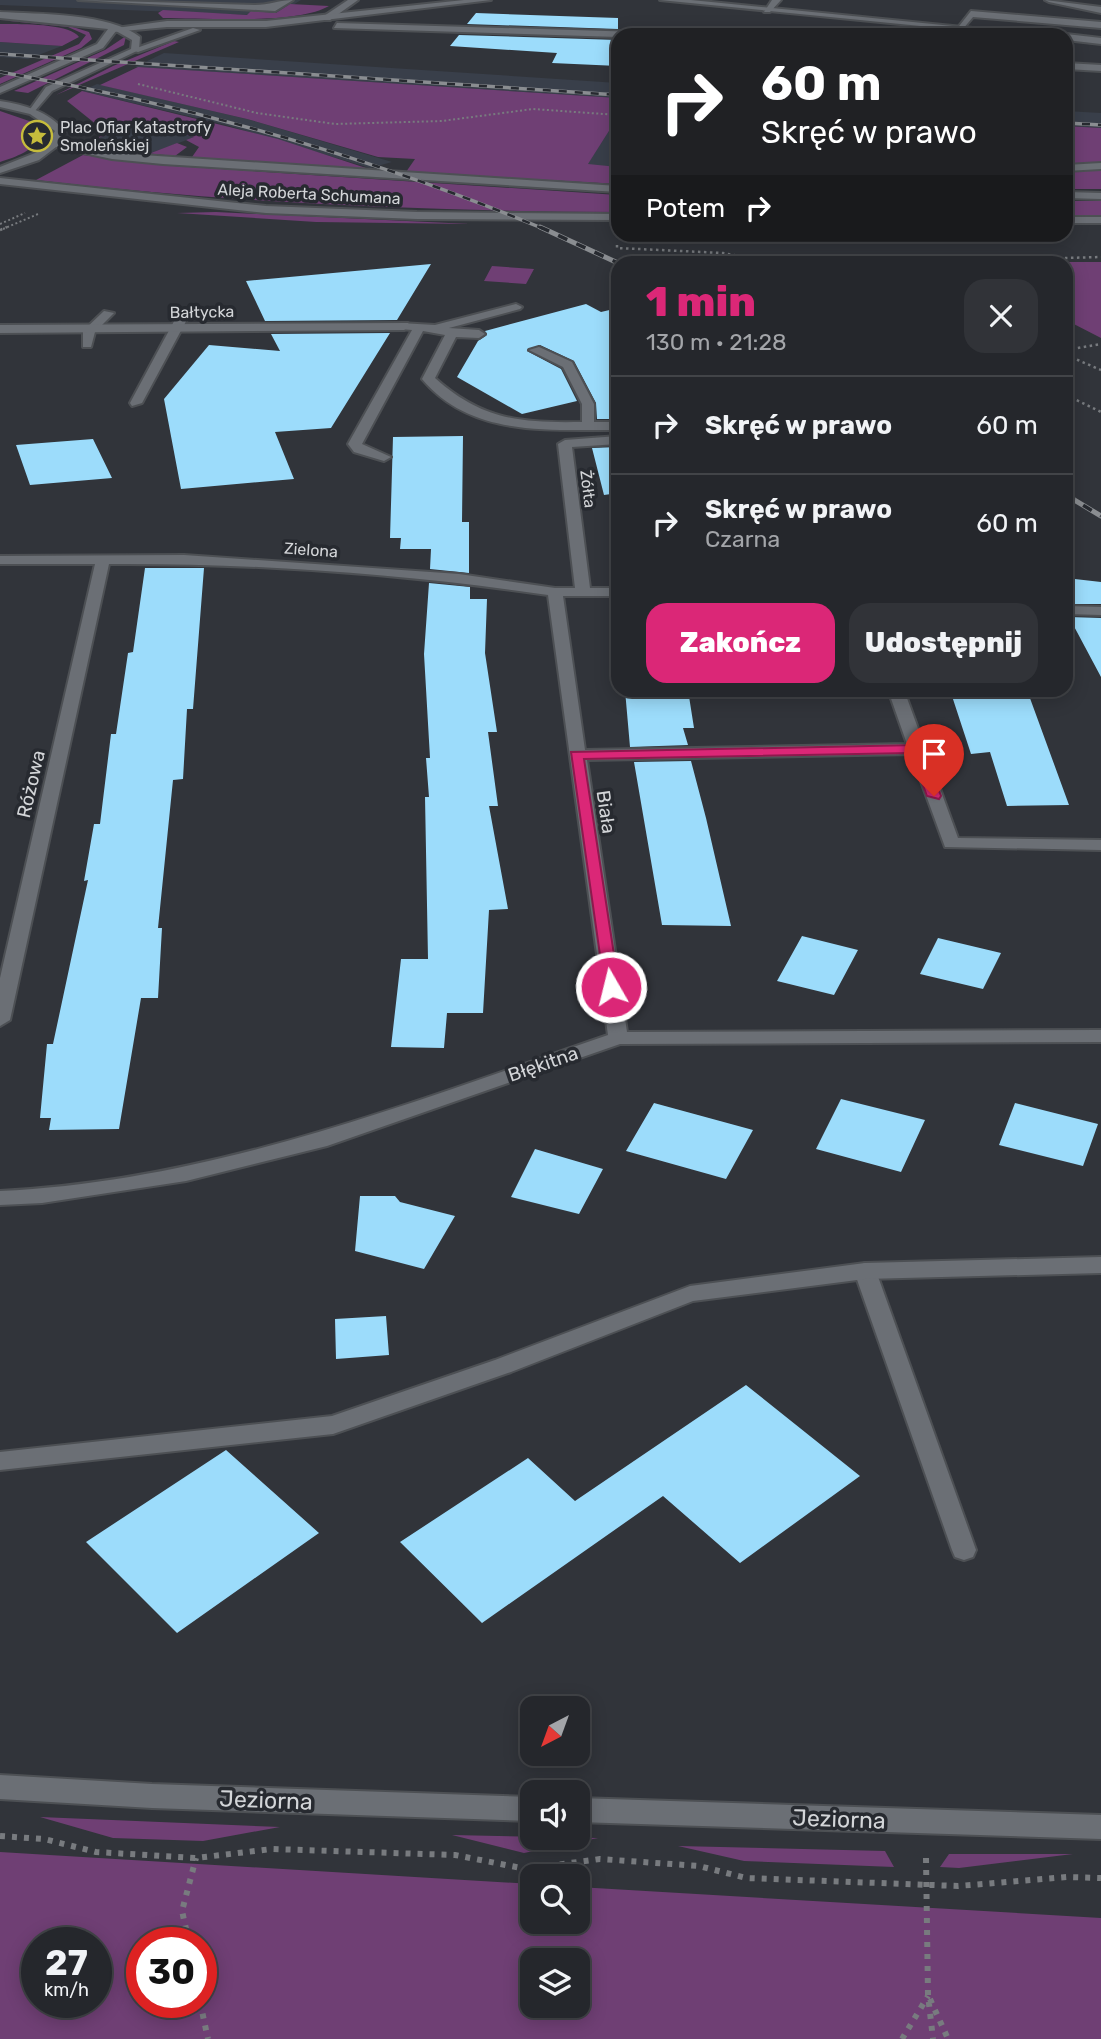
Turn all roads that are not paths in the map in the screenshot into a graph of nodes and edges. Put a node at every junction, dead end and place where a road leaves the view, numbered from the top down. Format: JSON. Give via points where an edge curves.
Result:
{"nodes":[{"id":1,"x":82,"y":0,"type":"edge"},
{"id":2,"x":289,"y":0,"type":"edge"},
{"id":3,"x":354,"y":0,"type":"edge"},
{"id":4,"x":487,"y":0,"type":"edge"},
{"id":5,"x":664,"y":0,"type":"edge"},
{"id":6,"x":777,"y":0,"type":"edge"},
{"id":7,"x":1048,"y":0,"type":"edge"},
{"id":8,"x":144,"y":2,"type":"edge"},
{"id":9,"x":1101,"y":9,"type":"edge"},
{"id":10,"x":767,"y":10,"type":"junction"},
{"id":11,"x":138,"y":13,"type":"dead end"},
{"id":12,"x":0,"y":15,"type":"edge"},
{"id":13,"x":327,"y":18,"type":"junction"},
{"id":14,"x":236,"y":24,"type":"junction"},
{"id":15,"x":267,"y":24,"type":"junction"},
{"id":16,"x":1101,"y":25,"type":"edge"},
{"id":17,"x":959,"y":28,"type":"joint"},
{"id":18,"x":113,"y":29,"type":"junction"},
{"id":19,"x":611,"y":34,"type":"edge"},
{"id":20,"x":1073,"y":38,"type":"edge"},
{"id":21,"x":1101,"y":41,"type":"edge"},
{"id":22,"x":135,"y":50,"type":"junction"},
{"id":23,"x":1073,"y":66,"type":"edge"},
{"id":24,"x":1101,"y":68,"type":"edge"},
{"id":25,"x":0,"y":90,"type":"edge"},
{"id":26,"x":0,"y":104,"type":"edge"},
{"id":27,"x":31,"y":110,"type":"junction"},
{"id":28,"x":56,"y":144,"type":"junction"},
{"id":29,"x":1101,"y":166,"type":"edge"},
{"id":30,"x":1073,"y":168,"type":"edge"},
{"id":31,"x":0,"y":170,"type":"edge"},
{"id":32,"x":0,"y":181,"type":"edge"},
{"id":33,"x":611,"y":189,"type":"edge"},
{"id":34,"x":79,"y":192,"type":"junction"},
{"id":35,"x":0,"y":194,"type":"edge"},
{"id":36,"x":1073,"y":195,"type":"edge"},
{"id":37,"x":1101,"y":196,"type":"edge"},
{"id":38,"x":611,"y":217,"type":"edge"},
{"id":39,"x":1073,"y":220,"type":"edge"},
{"id":40,"x":1101,"y":220,"type":"edge"},
{"id":41,"x":516,"y":307,"type":"dead end"},
{"id":42,"x":185,"y":312,"type":"dead end"},
{"id":43,"x":108,"y":313,"type":"dead end"},
{"id":44,"x":179,"y":327,"type":"junction"},
{"id":45,"x":419,"y":327,"type":"junction"},
{"id":46,"x":435,"y":328,"type":"junction"},
{"id":47,"x":0,"y":329,"type":"edge"},
{"id":48,"x":452,"y":333,"type":"junction"},
{"id":49,"x":479,"y":334,"type":"dead end"},
{"id":50,"x":88,"y":337,"type":"junction"},
{"id":51,"x":535,"y":349,"type":"dead end"},
{"id":52,"x":136,"y":403,"type":"dead end"},
{"id":53,"x":588,"y":424,"type":"junction"},
{"id":54,"x":611,"y":426,"type":"edge"},
{"id":55,"x":611,"y":441,"type":"edge"},
{"id":56,"x":384,"y":457,"type":"dead end"},
{"id":57,"x":103,"y":558,"type":"junction"},
{"id":58,"x":0,"y":560,"type":"edge"},
{"id":59,"x":583,"y":590,"type":"junction"},
{"id":60,"x":555,"y":592,"type":"junction"},
{"id":61,"x":611,"y":592,"type":"edge"},
{"id":62,"x":1073,"y":610,"type":"edge"},
{"id":63,"x":1101,"y":611,"type":"edge"},
{"id":64,"x":898,"y":697,"type":"edge"},
{"id":65,"x":917,"y":749,"type":"junction"},
{"id":66,"x":576,"y":755,"type":"junction"},
{"id":67,"x":1101,"y":845,"type":"edge"},
{"id":68,"x":0,"y":1020,"type":"edge"},
{"id":69,"x":1101,"y":1036,"type":"edge"},
{"id":70,"x":618,"y":1038,"type":"junction"},
{"id":71,"x":0,"y":1198,"type":"edge"},
{"id":72,"x":1101,"y":1265,"type":"edge"},
{"id":73,"x":865,"y":1271,"type":"junction"},
{"id":74,"x":0,"y":1461,"type":"edge"},
{"id":75,"x":964,"y":1550,"type":"dead end"},
{"id":76,"x":0,"y":1787,"type":"edge"},
{"id":77,"x":520,"y":1809,"type":"edge"},
{"id":78,"x":590,"y":1810,"type":"edge"},
{"id":79,"x":1101,"y":1828,"type":"edge"}],
"edges":[{"from":1,"to":8,"type":"street"},
{"from":2,"to":8,"type":"street","via":[[275,8]]},
{"from":3,"to":13,"type":"street"},
{"from":4,"to":13,"type":"street"},
{"from":5,"to":10,"type":"street"},
{"from":6,"to":10,"type":"street"},
{"from":7,"to":9,"type":"street"},
{"from":8,"to":11,"type":"street"},
{"from":10,"to":17,"type":"street"},
{"from":12,"to":18,"type":"street","via":[[78,21]]},
{"from":13,"to":15,"type":"street"},
{"from":14,"to":15,"type":"street"},
{"from":14,"to":18,"type":"street"},
{"from":14,"to":22,"type":"street","via":[[187,32]]},
{"from":15,"to":19,"type":"street"},
{"from":16,"to":17,"type":"street","via":[[971,14]]},
{"from":18,"to":22,"type":"street","via":[[135,35]]},
{"from":18,"to":25,"type":"street","via":[[100,46]]},
{"from":20,"to":21,"type":"street"},
{"from":22,"to":27,"type":"street","via":[[49,89]]},
{"from":23,"to":24,"type":"street"},
{"from":26,"to":27,"type":"street"},
{"from":27,"to":28,"type":"street","via":[[51,119],[60,131]]},
{"from":28,"to":31,"type":"street","via":[[24,163]]},
{"from":28,"to":33,"type":"street","name":"Aleja Roberta Schumana","via":[[163,161]]},
{"from":29,"to":30,"type":"street"},
{"from":32,"to":34,"type":"street","name":"Aleja Roberta Schumana"},
{"from":34,"to":35,"type":"street"},
{"from":34,"to":38,"type":"street","name":"Aleja Roberta Schumana","via":[[353,214]]},
{"from":36,"to":37,"type":"street"},
{"from":39,"to":40,"type":"street"},
{"from":41,"to":46,"type":"street"},
{"from":42,"to":44,"type":"street"},
{"from":43,"to":50,"type":"street"},
{"from":44,"to":45,"type":"street","name":"Bałtycka"},
{"from":44,"to":50,"type":"street","name":"Bałtycka"},
{"from":44,"to":52,"type":"street"},
{"from":45,"to":46,"type":"street","name":"Bałtycka"},
{"from":45,"to":56,"type":"street","via":[[355,444]]},
{"from":46,"to":48,"type":"street"},
{"from":47,"to":50,"type":"street","name":"Bałtycka"},
{"from":48,"to":49,"type":"street"},
{"from":48,"to":53,"type":"street","via":[[428,379],[458,404],[516,425]]},
{"from":51,"to":53,"type":"street","via":[[568,365],[588,404]]},
{"from":53,"to":54,"type":"street"},
{"from":55,"to":59,"type":"street","name":"Żółta","via":[[565,444]]},
{"from":57,"to":58,"type":"street","name":"Zielona"},
{"from":57,"to":60,"type":"street","name":"Zielona","via":[[184,559],[459,578]]},
{"from":57,"to":68,"type":"street","name":"Różowa"},
{"from":59,"to":60,"type":"street","name":"Zielona"},
{"from":59,"to":61,"type":"street","name":"Zielona"},
{"from":60,"to":66,"type":"street","name":"Biała"},
{"from":62,"to":63,"type":"street"},
{"from":64,"to":65,"type":"street"},
{"from":65,"to":66,"type":"street"},
{"from":65,"to":67,"type":"street","via":[[951,843]]},
{"from":66,"to":70,"type":"street","name":"Biała"},
{"from":69,"to":70,"type":"street","name":"Błękitna"},
{"from":70,"to":71,"type":"street","name":"Błękitna","via":[[327,1139],[186,1174]]},
{"from":72,"to":73,"type":"street"},
{"from":73,"to":74,"type":"street","via":[[690,1294],[333,1425]]},
{"from":73,"to":75,"type":"street"},
{"from":76,"to":77,"type":"street","name":"Jeziorna"},
{"from":78,"to":79,"type":"street","name":"Jeziorna"}]}
